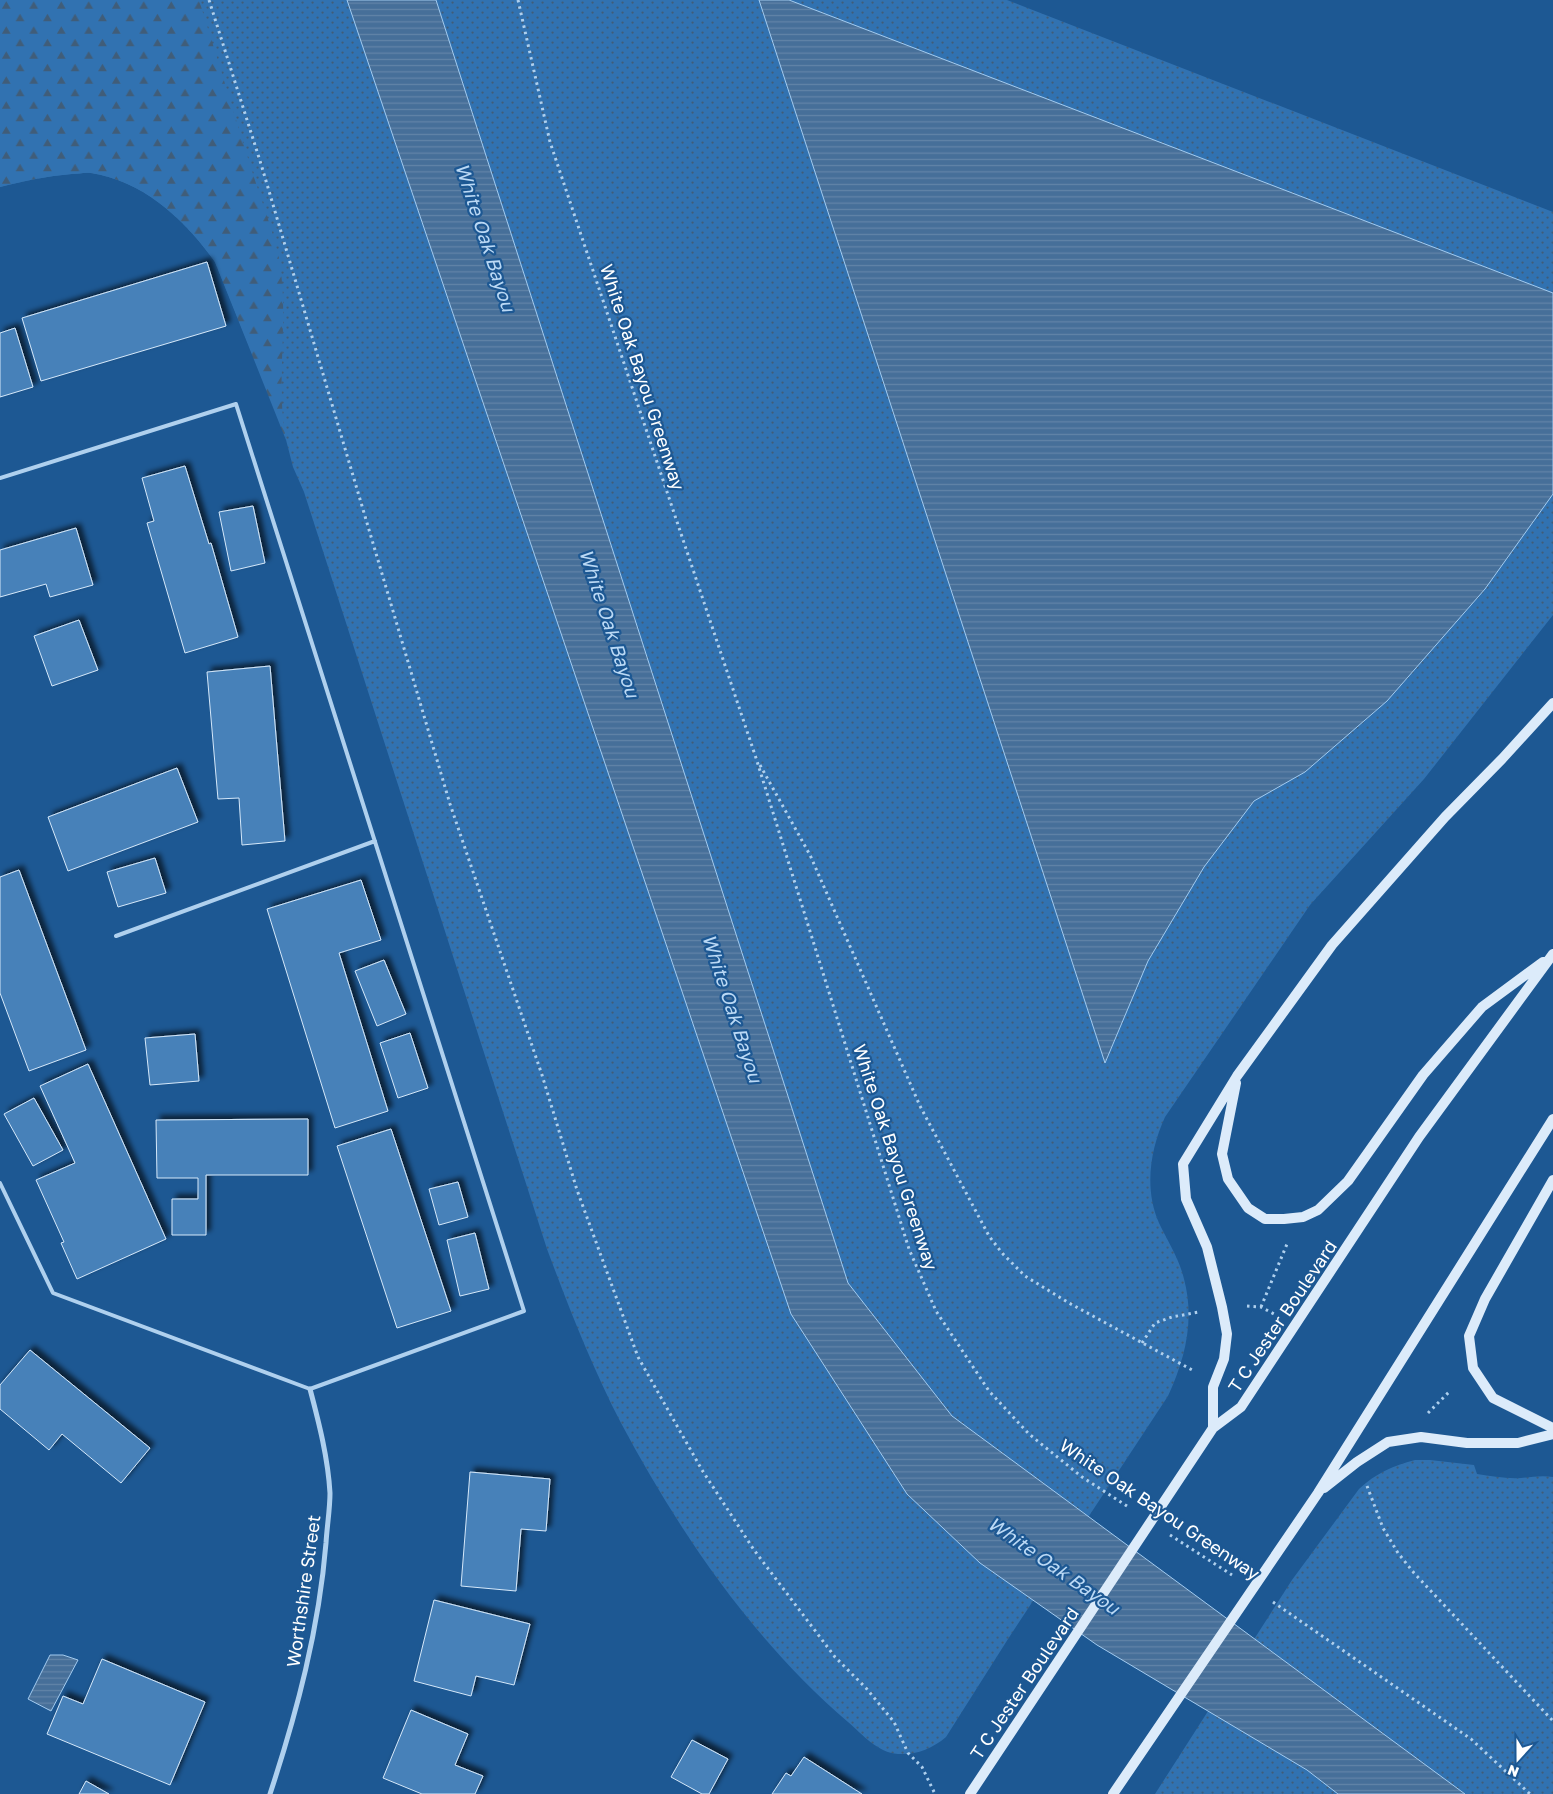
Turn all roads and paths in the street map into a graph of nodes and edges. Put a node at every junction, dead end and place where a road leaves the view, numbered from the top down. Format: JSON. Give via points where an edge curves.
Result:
{"nodes":[{"id":1,"x":209,"y":0,"type":"edge"},
{"id":2,"x":518,"y":0,"type":"edge"},
{"id":3,"x":0,"y":478,"type":"edge"},
{"id":4,"x":1553,"y":703,"type":"edge"},
{"id":5,"x":756,"y":758,"type":"junction"},
{"id":6,"x":375,"y":842,"type":"junction"},
{"id":7,"x":116,"y":936,"type":"dead end"},
{"id":8,"x":1552,"y":954,"type":"edge"},
{"id":9,"x":1237,"y":1076,"type":"junction"},
{"id":10,"x":1553,"y":1118,"type":"edge"},
{"id":11,"x":1553,"y":1180,"type":"edge"},
{"id":12,"x":0,"y":1183,"type":"edge"},
{"id":13,"x":1290,"y":1236,"type":"dead end"},
{"id":14,"x":1242,"y":1306,"type":"dead end"},
{"id":15,"x":1261,"y":1306,"type":"junction"},
{"id":16,"x":1207,"y":1310,"type":"dead end"},
{"id":17,"x":1275,"y":1314,"type":"dead end"},
{"id":18,"x":1142,"y":1343,"type":"junction"},
{"id":19,"x":1200,"y":1374,"type":"dead end"},
{"id":20,"x":310,"y":1389,"type":"junction"},
{"id":21,"x":1449,"y":1392,"type":"dead end"},
{"id":22,"x":1422,"y":1419,"type":"dead end"},
{"id":23,"x":1213,"y":1428,"type":"junction"},
{"id":24,"x":1553,"y":1428,"type":"edge"},
{"id":25,"x":1553,"y":1434,"type":"edge"},
{"id":26,"x":1358,"y":1462,"type":"junction"},
{"id":27,"x":1318,"y":1494,"type":"junction"},
{"id":28,"x":1131,"y":1509,"type":"dead end"},
{"id":29,"x":1163,"y":1530,"type":"dead end"},
{"id":30,"x":1236,"y":1578,"type":"dead end"},
{"id":31,"x":1269,"y":1600,"type":"dead end"},
{"id":32,"x":1553,"y":1721,"type":"edge"},
{"id":33,"x":270,"y":1794,"type":"edge"},
{"id":34,"x":935,"y":1794,"type":"edge"},
{"id":35,"x":970,"y":1794,"type":"edge"},
{"id":36,"x":1113,"y":1794,"type":"edge"},
{"id":37,"x":1530,"y":1794,"type":"edge"}],
"edges":[{"from":1,"to":34,"type":"path","via":[[261,164],[450,804],[542,1075],[577,1190],[638,1357],[702,1470],[754,1550],[836,1657],[894,1722],[908,1753],[922,1767]]},
{"from":2,"to":5,"type":"path","name":"White Oak Bayou Greenway","via":[[550,142]]},
{"from":3,"to":6,"type":"lane","via":[[236,404]]},
{"from":4,"to":9,"type":"main road","via":[[1444,817],[1332,945]]},
{"from":5,"to":18,"type":"path","name":"White Oak Bayou Greenway","via":[[810,855],[920,1106],[989,1236],[1025,1276]]},
{"from":5,"to":28,"type":"path","name":"White Oak Bayou Greenway","via":[[909,1249],[936,1310],[989,1391],[1029,1434],[1082,1477]]},
{"from":6,"to":7,"type":"lane"},
{"from":6,"to":20,"type":"lane","via":[[524,1311]]},
{"from":8,"to":9,"type":"main road","via":[[1482,1006],[1423,1075],[1348,1182],[1318,1210],[1303,1217],[1265,1219],[1248,1208],[1228,1179],[1222,1154]]},
{"from":8,"to":23,"type":"main road","name":"T C Jester Boulevard","via":[[1419,1138],[1241,1407]]},
{"from":9,"to":23,"type":"main road","via":[[1183,1164],[1186,1199],[1207,1247],[1226,1334],[1224,1359],[1213,1388]]},
{"from":10,"to":27,"type":"main road"},
{"from":11,"to":24,"type":"main road","via":[[1486,1299],[1469,1336],[1473,1368],[1493,1398]]},
{"from":12,"to":20,"type":"lane","via":[[53,1293]]},
{"from":13,"to":15,"type":"path"},
{"from":14,"to":15,"type":"path"},
{"from":15,"to":17,"type":"path"},
{"from":16,"to":18,"type":"path","via":[[1155,1323]]},
{"from":18,"to":19,"type":"path","name":"White Oak Bayou Greenway"},
{"from":20,"to":33,"type":"street","name":"Worthshire Street","via":[[322,1431],[330,1494],[324,1563],[311,1649],[290,1734]]},
{"from":21,"to":22,"type":"path"},
{"from":23,"to":35,"type":"main road","name":"T C Jester Boulevard"},
{"from":25,"to":26,"type":"main road","via":[[1518,1443],[1421,1437],[1388,1442]]},
{"from":26,"to":27,"type":"main road"},
{"from":26,"to":32,"type":"path","via":[[1383,1528],[1398,1553]]},
{"from":27,"to":36,"type":"main road"},
{"from":29,"to":30,"type":"path","name":"White Oak Bayou Greenway"},
{"from":31,"to":37,"type":"path","name":"White Oak Bayou Greenway","via":[[1471,1739]]}]}
